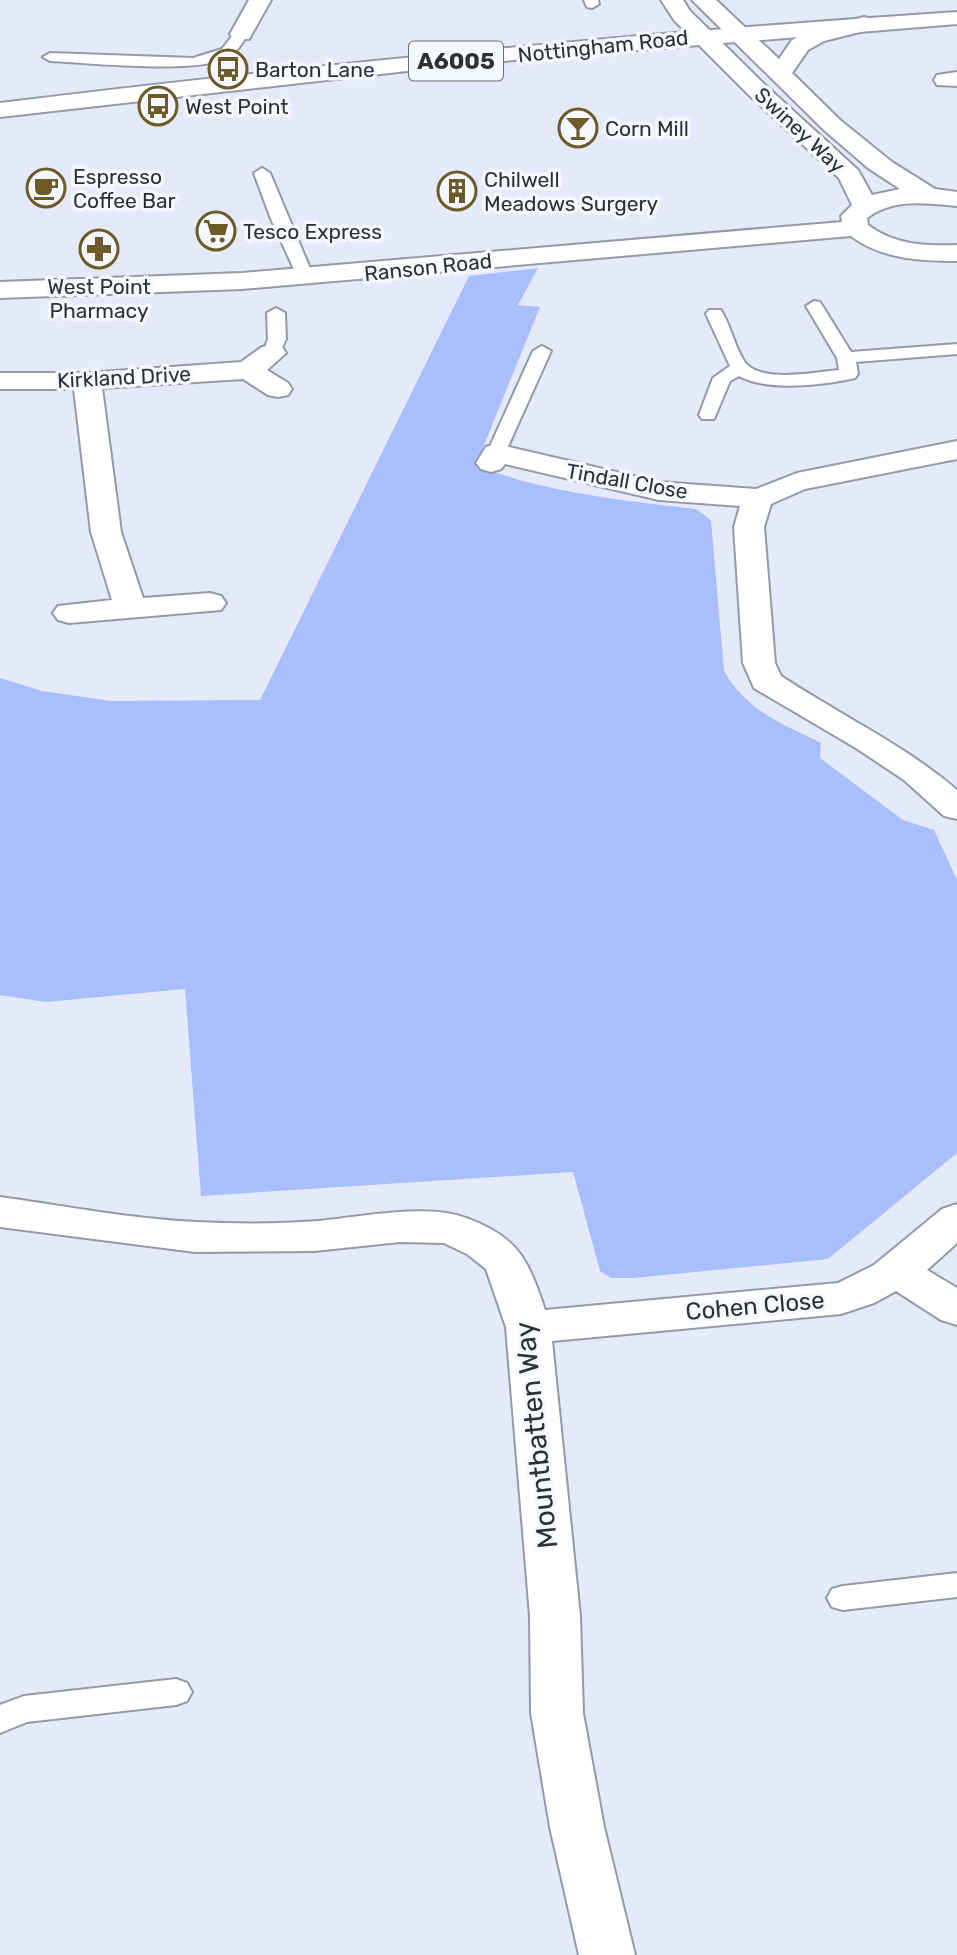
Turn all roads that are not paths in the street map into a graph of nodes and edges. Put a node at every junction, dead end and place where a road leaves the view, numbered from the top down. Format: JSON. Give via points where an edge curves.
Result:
{"nodes":[{"id":1,"x":260,"y":0,"type":"edge"},
{"id":2,"x":957,"y":5,"type":"edge"},
{"id":3,"x":710,"y":6,"type":"edge"},
{"id":4,"x":677,"y":7,"type":"edge"},
{"id":5,"x":808,"y":7,"type":"dead end"},
{"id":6,"x":655,"y":18,"type":"dead end"},
{"id":7,"x":957,"y":18,"type":"edge"},
{"id":8,"x":628,"y":21,"type":"dead end"},
{"id":9,"x":739,"y":21,"type":"junction"},
{"id":10,"x":864,"y":24,"type":"junction"},
{"id":11,"x":241,"y":34,"type":"joint"},
{"id":12,"x":704,"y":36,"type":"junction"},
{"id":13,"x":50,"y":57,"type":"dead end"},
{"id":14,"x":781,"y":72,"type":"junction"},
{"id":15,"x":208,"y":84,"type":"junction"},
{"id":16,"x":0,"y":110,"type":"edge"},
{"id":17,"x":262,"y":173,"type":"dead end"},
{"id":18,"x":927,"y":195,"type":"junction"},
{"id":19,"x":957,"y":199,"type":"edge"},
{"id":20,"x":860,"y":217,"type":"junction"},
{"id":21,"x":957,"y":253,"type":"edge"},
{"id":22,"x":306,"y":278,"type":"junction"},
{"id":23,"x":0,"y":289,"type":"edge"},
{"id":24,"x":814,"y":306,"type":"dead end"},
{"id":25,"x":276,"y":313,"type":"dead end"},
{"id":26,"x":715,"y":314,"type":"dead end"},
{"id":27,"x":957,"y":349,"type":"edge"},
{"id":28,"x":542,"y":351,"type":"dead end"},
{"id":29,"x":272,"y":353,"type":"joint"},
{"id":30,"x":846,"y":358,"type":"junction"},
{"id":31,"x":740,"y":368,"type":"junction"},
{"id":32,"x":248,"y":370,"type":"junction"},
{"id":33,"x":0,"y":381,"type":"edge"},
{"id":34,"x":87,"y":381,"type":"junction"},
{"id":35,"x":278,"y":388,"type":"dead end"},
{"id":36,"x":708,"y":415,"type":"dead end"},
{"id":37,"x":956,"y":452,"type":"edge"},
{"id":38,"x":494,"y":458,"type":"joint"},
{"id":39,"x":760,"y":498,"type":"junction"},
{"id":40,"x":210,"y":603,"type":"dead end"},
{"id":41,"x":131,"y":608,"type":"junction"},
{"id":42,"x":69,"y":613,"type":"dead end"},
{"id":43,"x":957,"y":808,"type":"edge"},
{"id":44,"x":0,"y":1212,"type":"edge"},
{"id":45,"x":957,"y":1219,"type":"edge"},
{"id":46,"x":898,"y":1272,"type":"junction"},
{"id":47,"x":957,"y":1309,"type":"edge"},
{"id":48,"x":528,"y":1327,"type":"junction"},
{"id":49,"x":957,"y":1585,"type":"edge"},
{"id":50,"x":844,"y":1598,"type":"dead end"},
{"id":51,"x":176,"y":1692,"type":"dead end"},
{"id":52,"x":0,"y":1718,"type":"edge"},
{"id":53,"x":607,"y":1955,"type":"edge"}],
"edges":[{"from":1,"to":11,"type":"street"},
{"from":2,"to":5,"type":"street"},
{"from":3,"to":4,"type":"street","name":"Nottingham Road"},
{"from":3,"to":9,"type":"street","name":"Swiney Way"},
{"from":4,"to":6,"type":"street","name":"Nottingham Road"},
{"from":4,"to":12,"type":"street","name":"Swiney Way"},
{"from":7,"to":10,"type":"street","name":"Nottingham Road","number":"A6005"},
{"from":8,"to":15,"type":"street","name":"Nottingham Road","number":"A6005","via":[[472,40]]},
{"from":9,"to":10,"type":"street","name":"Nottingham Road","number":"A6005"},
{"from":9,"to":12,"type":"street","name":"Nottingham Road","number":"A6005"},
{"from":9,"to":14,"type":"street","name":"Swiney Way"},
{"from":10,"to":14,"type":"street","name":"Swiney Way","via":[[816,36],[800,45]]},
{"from":11,"to":13,"type":"lane","via":[[232,50],[193,62]]},
{"from":12,"to":15,"type":"street","name":"Nottingham Road","number":"A6005"},
{"from":12,"to":20,"type":"street","name":"Swiney Way","via":[[849,176]]},
{"from":14,"to":18,"type":"street","name":"Swiney Way","via":[[842,134]]},
{"from":15,"to":16,"type":"street","name":"Nottingham Road","number":"A6005"},
{"from":17,"to":22,"type":"lane"},
{"from":18,"to":19,"type":"street","name":"Swiney Way"},
{"from":18,"to":20,"type":"street","name":"Swiney Way","via":[[891,197]]},
{"from":20,"to":21,"type":"street","via":[[870,240],[926,254]]},
{"from":20,"to":22,"type":"street","name":"Ranson Road","via":[[647,245]]},
{"from":22,"to":23,"type":"street","name":"Ranson Road"},
{"from":24,"to":30,"type":"lane"},
{"from":25,"to":29,"type":"lane","via":[[277,339]]},
{"from":26,"to":31,"type":"lane"},
{"from":27,"to":30,"type":"lane"},
{"from":28,"to":38,"type":"lane","name":"Tindall Close"},
{"from":29,"to":32,"type":"street"},
{"from":30,"to":31,"type":"lane","via":[[849,374],[777,380]]},
{"from":31,"to":36,"type":"lane","via":[[722,378]]},
{"from":32,"to":34,"type":"street","name":"Kirkland Drive"},
{"from":32,"to":35,"type":"street"},
{"from":33,"to":34,"type":"street","name":"Kirkland Drive"},
{"from":34,"to":41,"type":"street","via":[[106,532]]},
{"from":37,"to":39,"type":"street","via":[[797,482]]},
{"from":38,"to":39,"type":"street","name":"Tindall Close","via":[[659,491]]},
{"from":39,"to":43,"type":"street","via":[[749,527],[759,663],[766,681],[868,741]]},
{"from":40,"to":41,"type":"street"},
{"from":41,"to":42,"type":"street"},
{"from":44,"to":48,"type":"street","name":"Mountbatten Way","via":[[195,1237],[451,1228],[503,1259]]},
{"from":45,"to":46,"type":"street","name":"Cohen Close"},
{"from":46,"to":47,"type":"street"},
{"from":46,"to":48,"type":"street","name":"Cohen Close","via":[[865,1291],[841,1298]]},
{"from":48,"to":53,"type":"street","name":"Mountbatten Way","via":[[553,1590],[557,1713]]},
{"from":49,"to":50,"type":"lane"},
{"from":51,"to":52,"type":"lane","via":[[24,1709]]}]}
